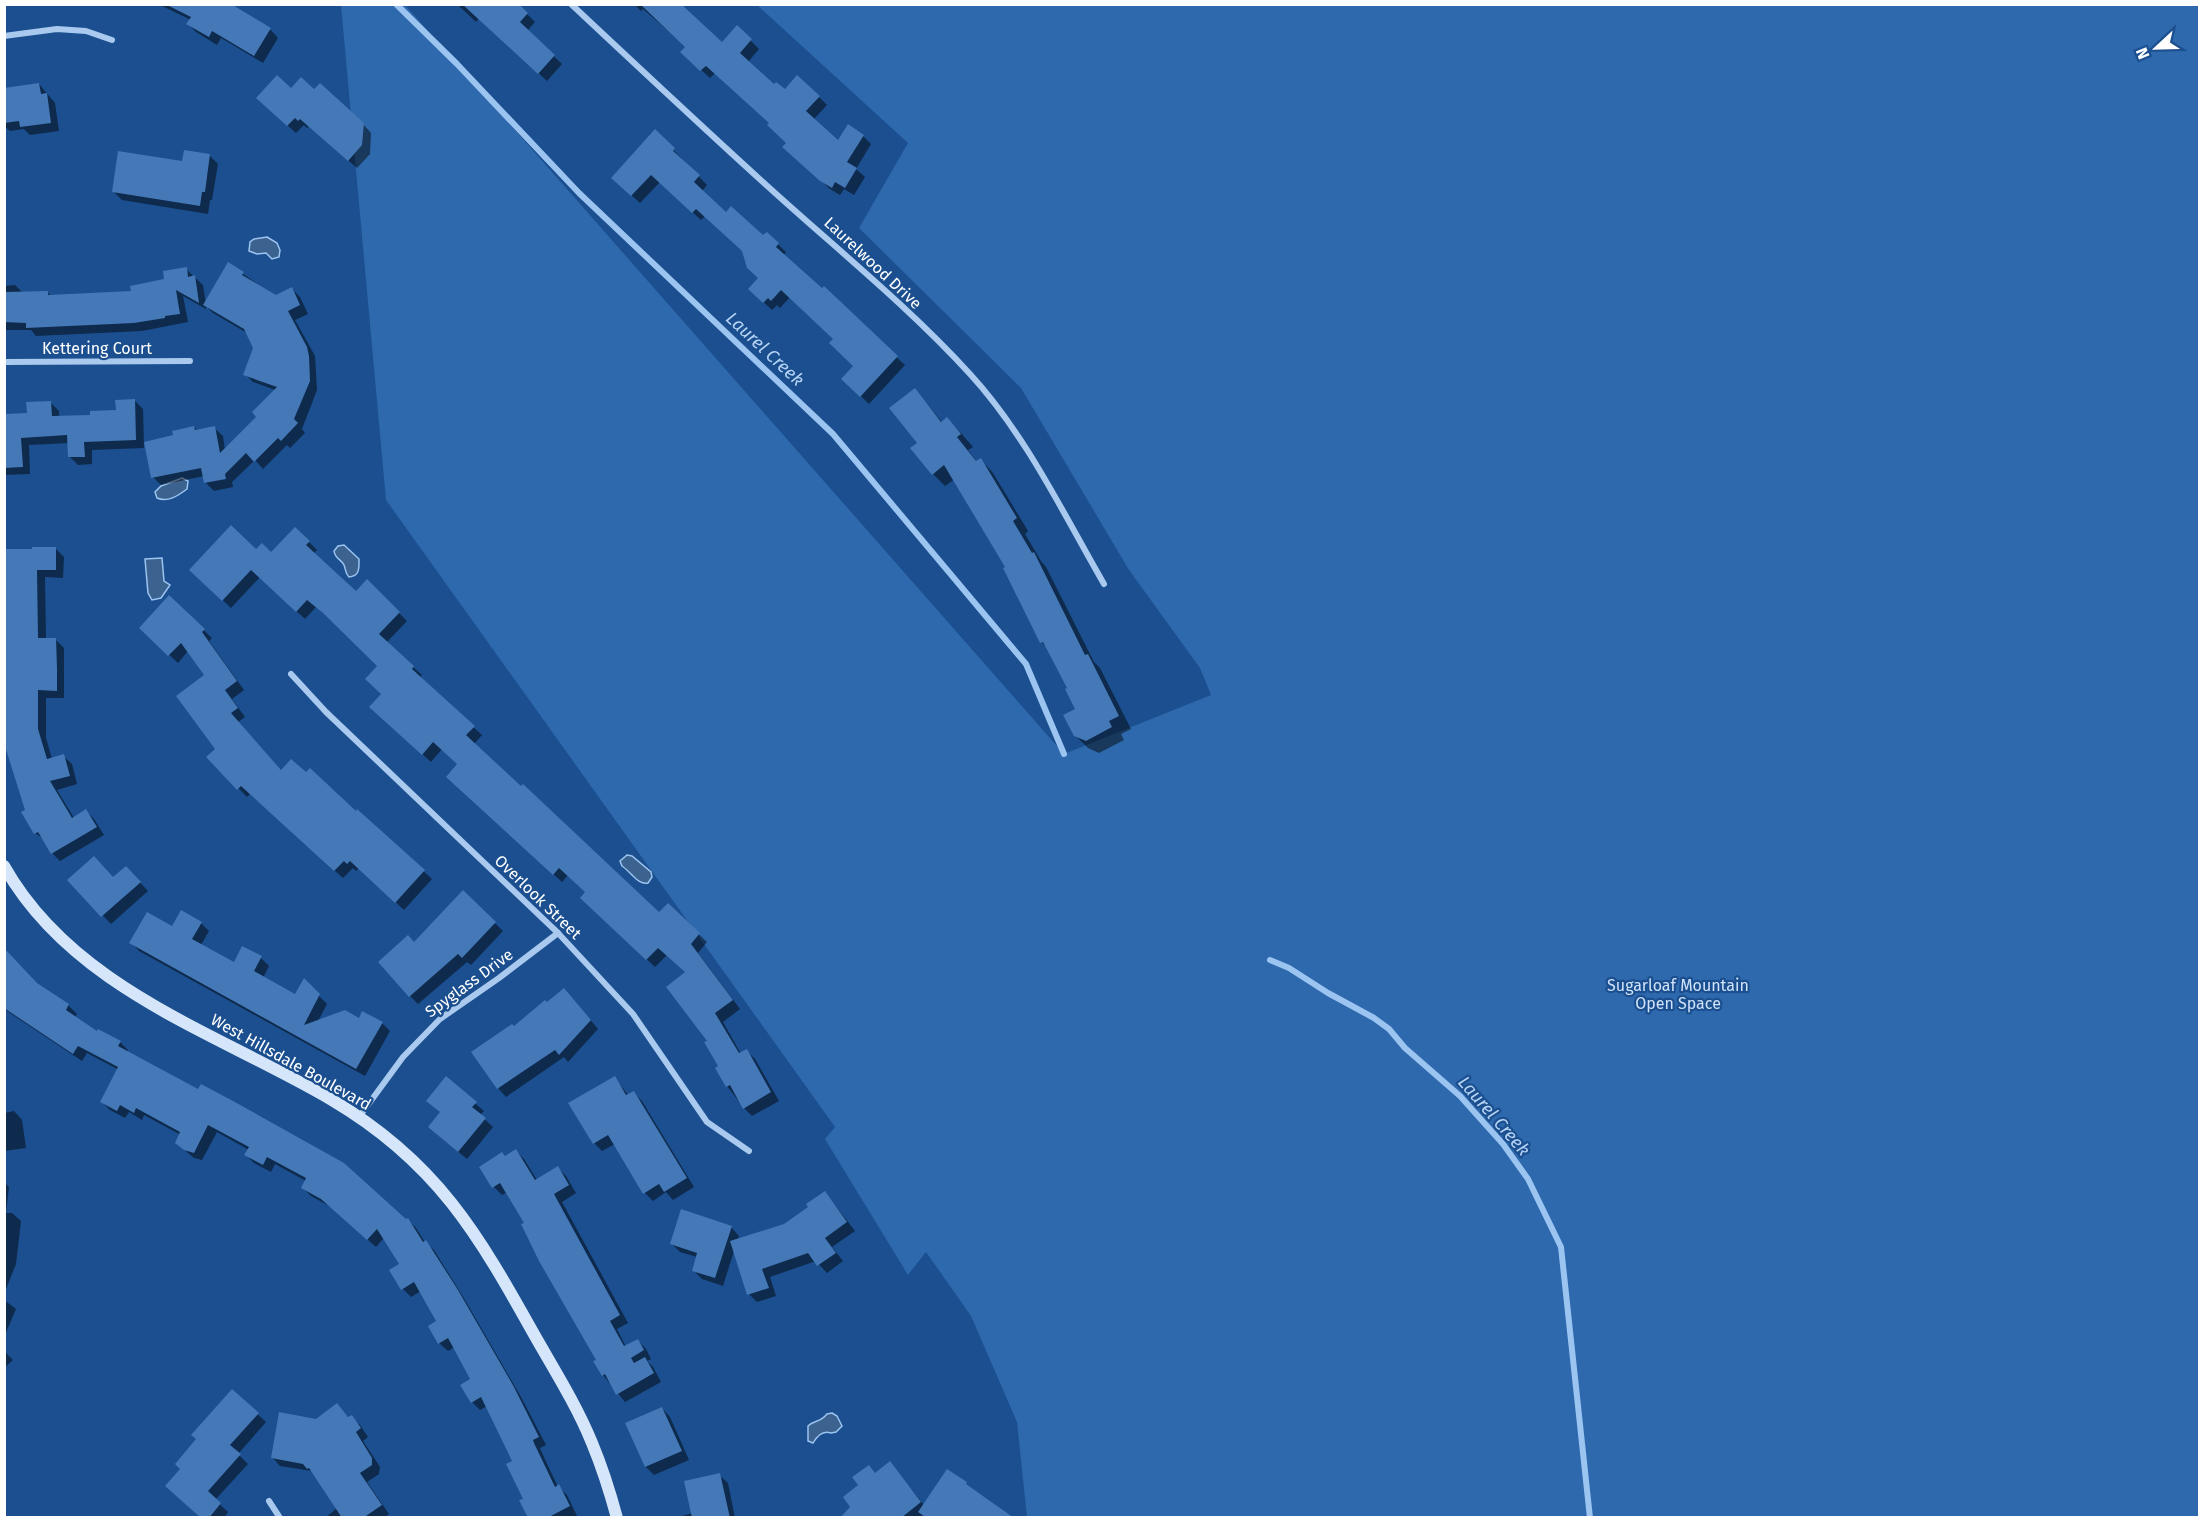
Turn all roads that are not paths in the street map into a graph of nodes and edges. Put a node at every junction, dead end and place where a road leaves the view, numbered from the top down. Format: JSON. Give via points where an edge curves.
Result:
{"nodes":[{"id":1,"x":571,"y":4,"type":"edge"},
{"id":2,"x":4,"y":36,"type":"edge"},
{"id":3,"x":112,"y":40,"type":"dead end"},
{"id":4,"x":190,"y":361,"type":"dead end"},
{"id":5,"x":4,"y":362,"type":"edge"},
{"id":6,"x":1104,"y":584,"type":"dead end"},
{"id":7,"x":291,"y":674,"type":"dead end"},
{"id":8,"x":4,"y":866,"type":"edge"},
{"id":9,"x":558,"y":933,"type":"junction"},
{"id":10,"x":359,"y":1117,"type":"junction"},
{"id":11,"x":749,"y":1151,"type":"dead end"},
{"id":12,"x":269,"y":1501,"type":"dead end"},
{"id":13,"x":280,"y":1518,"type":"edge"},
{"id":14,"x":617,"y":1518,"type":"edge"}],
"edges":[{"from":1,"to":6,"type":"street","name":"Laurelwood Drive","via":[[880,286],[971,375],[1034,462]]},
{"from":2,"to":3,"type":"street","via":[[57,29]]},
{"from":4,"to":5,"type":"street","name":"Kettering Court"},
{"from":7,"to":9,"type":"street","name":"Overlook Street"},
{"from":8,"to":10,"type":"main road","name":"West Hillsdale Boulevard","via":[[48,924],[98,970]]},
{"from":9,"to":10,"type":"street","name":"Spyglass Drive","via":[[440,1019],[403,1057]]},
{"from":9,"to":11,"type":"street","name":"Overlook Street","via":[[633,1014],[707,1122]]},
{"from":10,"to":14,"type":"main road","name":"West Hillsdale Boulevard","via":[[432,1178],[476,1235],[581,1420]]},
{"from":12,"to":13,"type":"street"}]}
